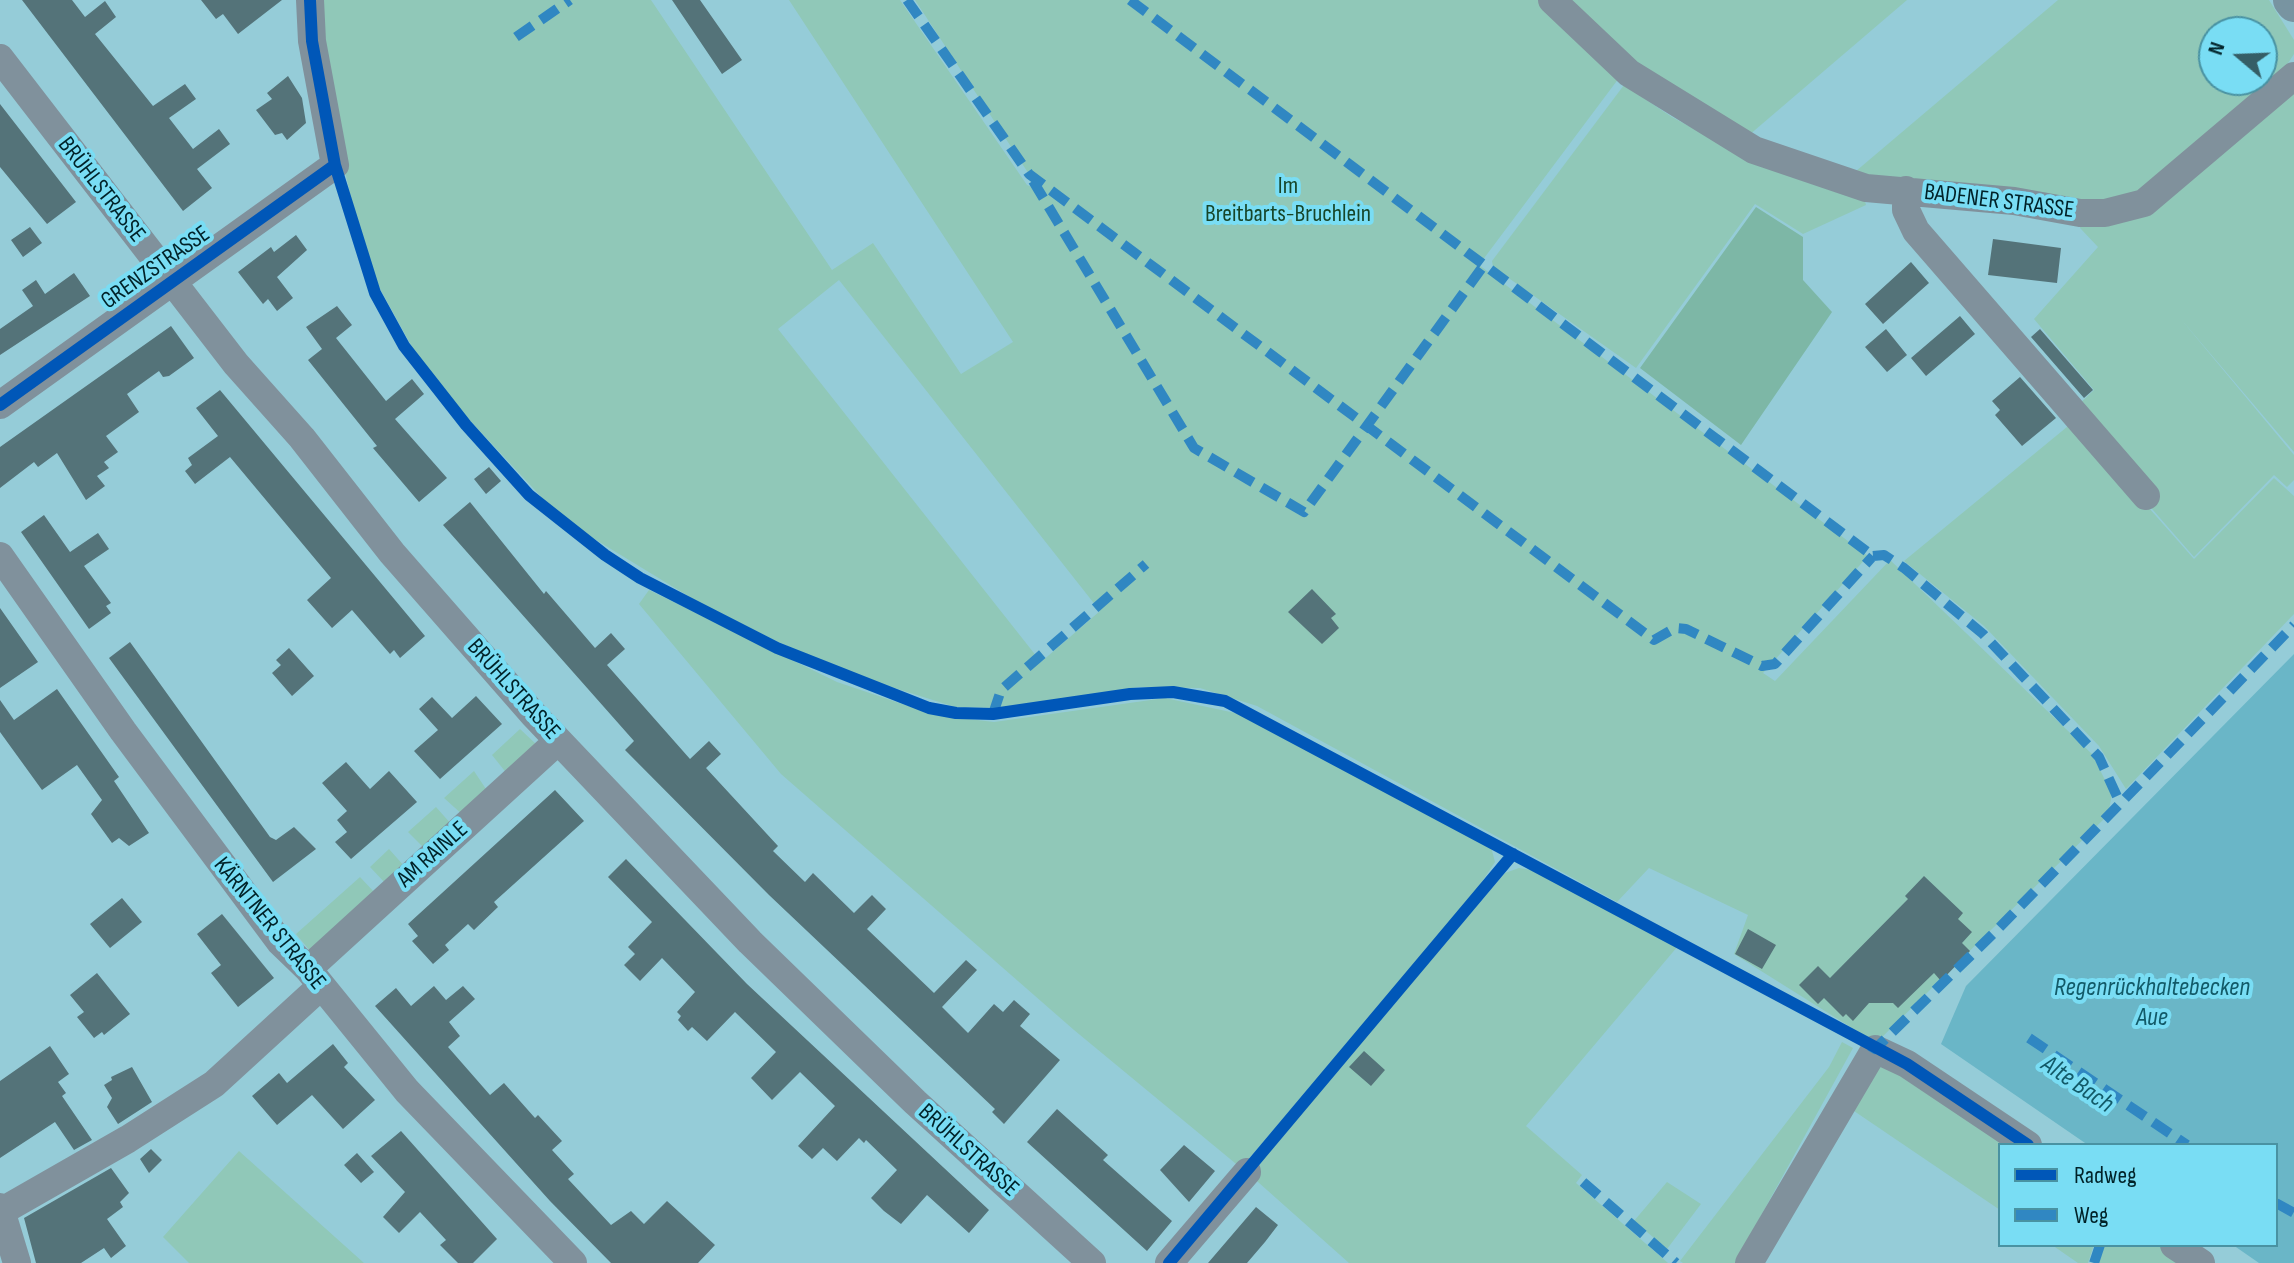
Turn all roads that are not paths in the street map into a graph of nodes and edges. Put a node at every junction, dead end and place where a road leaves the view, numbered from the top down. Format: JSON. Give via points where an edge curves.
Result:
{"nodes":[{"id":1,"x":310,"y":0,"type":"edge"},
{"id":2,"x":1552,"y":0,"type":"edge"},
{"id":3,"x":0,"y":58,"type":"edge"},
{"id":4,"x":2294,"y":76,"type":"edge"},
{"id":5,"x":1906,"y":190,"type":"junction"},
{"id":6,"x":173,"y":283,"type":"junction"},
{"id":7,"x":0,"y":405,"type":"edge"},
{"id":8,"x":2146,"y":496,"type":"dead end"},
{"id":9,"x":0,"y":556,"type":"edge"},
{"id":10,"x":558,"y":741,"type":"junction"},
{"id":11,"x":314,"y":978,"type":"junction"},
{"id":12,"x":2025,"y":1143,"type":"edge"},
{"id":13,"x":1247,"y":1172,"type":"dead end"},
{"id":14,"x":1,"y":1209,"type":"edge"},
{"id":15,"x":2177,"y":1247,"type":"edge"},
{"id":16,"x":10,"y":1259,"type":"edge"},
{"id":17,"x":573,"y":1263,"type":"edge"},
{"id":18,"x":1092,"y":1263,"type":"edge"},
{"id":19,"x":1169,"y":1263,"type":"edge"},
{"id":20,"x":1749,"y":1263,"type":"edge"},
{"id":21,"x":2201,"y":1263,"type":"edge"}],
"edges":[{"from":1,"to":6,"type":"street","name":"GRENZSTRASSE","via":[[312,41],[335,165]]},
{"from":2,"to":5,"type":"street","via":[[1629,73],[1754,150],[1839,182]]},
{"from":3,"to":6,"type":"street","name":"BRÜHLSTRASSE"},
{"from":4,"to":5,"type":"street","name":"BADENER STRASSE","via":[[2157,193],[2126,209],[2080,213]]},
{"from":5,"to":8,"type":"street","name":"BADENER STRASSE","via":[[1906,210],[1916,231]]},
{"from":6,"to":7,"type":"street","name":"GRENZSTRASSE"},
{"from":6,"to":10,"type":"street","name":"BRÜHLSTRASSE","via":[[392,553]]},
{"from":9,"to":11,"type":"street","name":"KÄRNTNER STRASSE","via":[[215,856]]},
{"from":10,"to":11,"type":"street","name":"AM RAINLE"},
{"from":10,"to":18,"type":"street","name":"BRÜHLSTRASSE","via":[[761,953]]},
{"from":11,"to":14,"type":"street","name":"AM RAINLE","via":[[214,1084]]},
{"from":11,"to":17,"type":"street","name":"KÄRNTNER STRASSE","via":[[407,1091]]},
{"from":12,"to":20,"type":"street","via":[[1907,1064],[1875,1049]]},
{"from":13,"to":19,"type":"street"},
{"from":14,"to":16,"type":"street"},
{"from":15,"to":21,"type":"street"}]}
